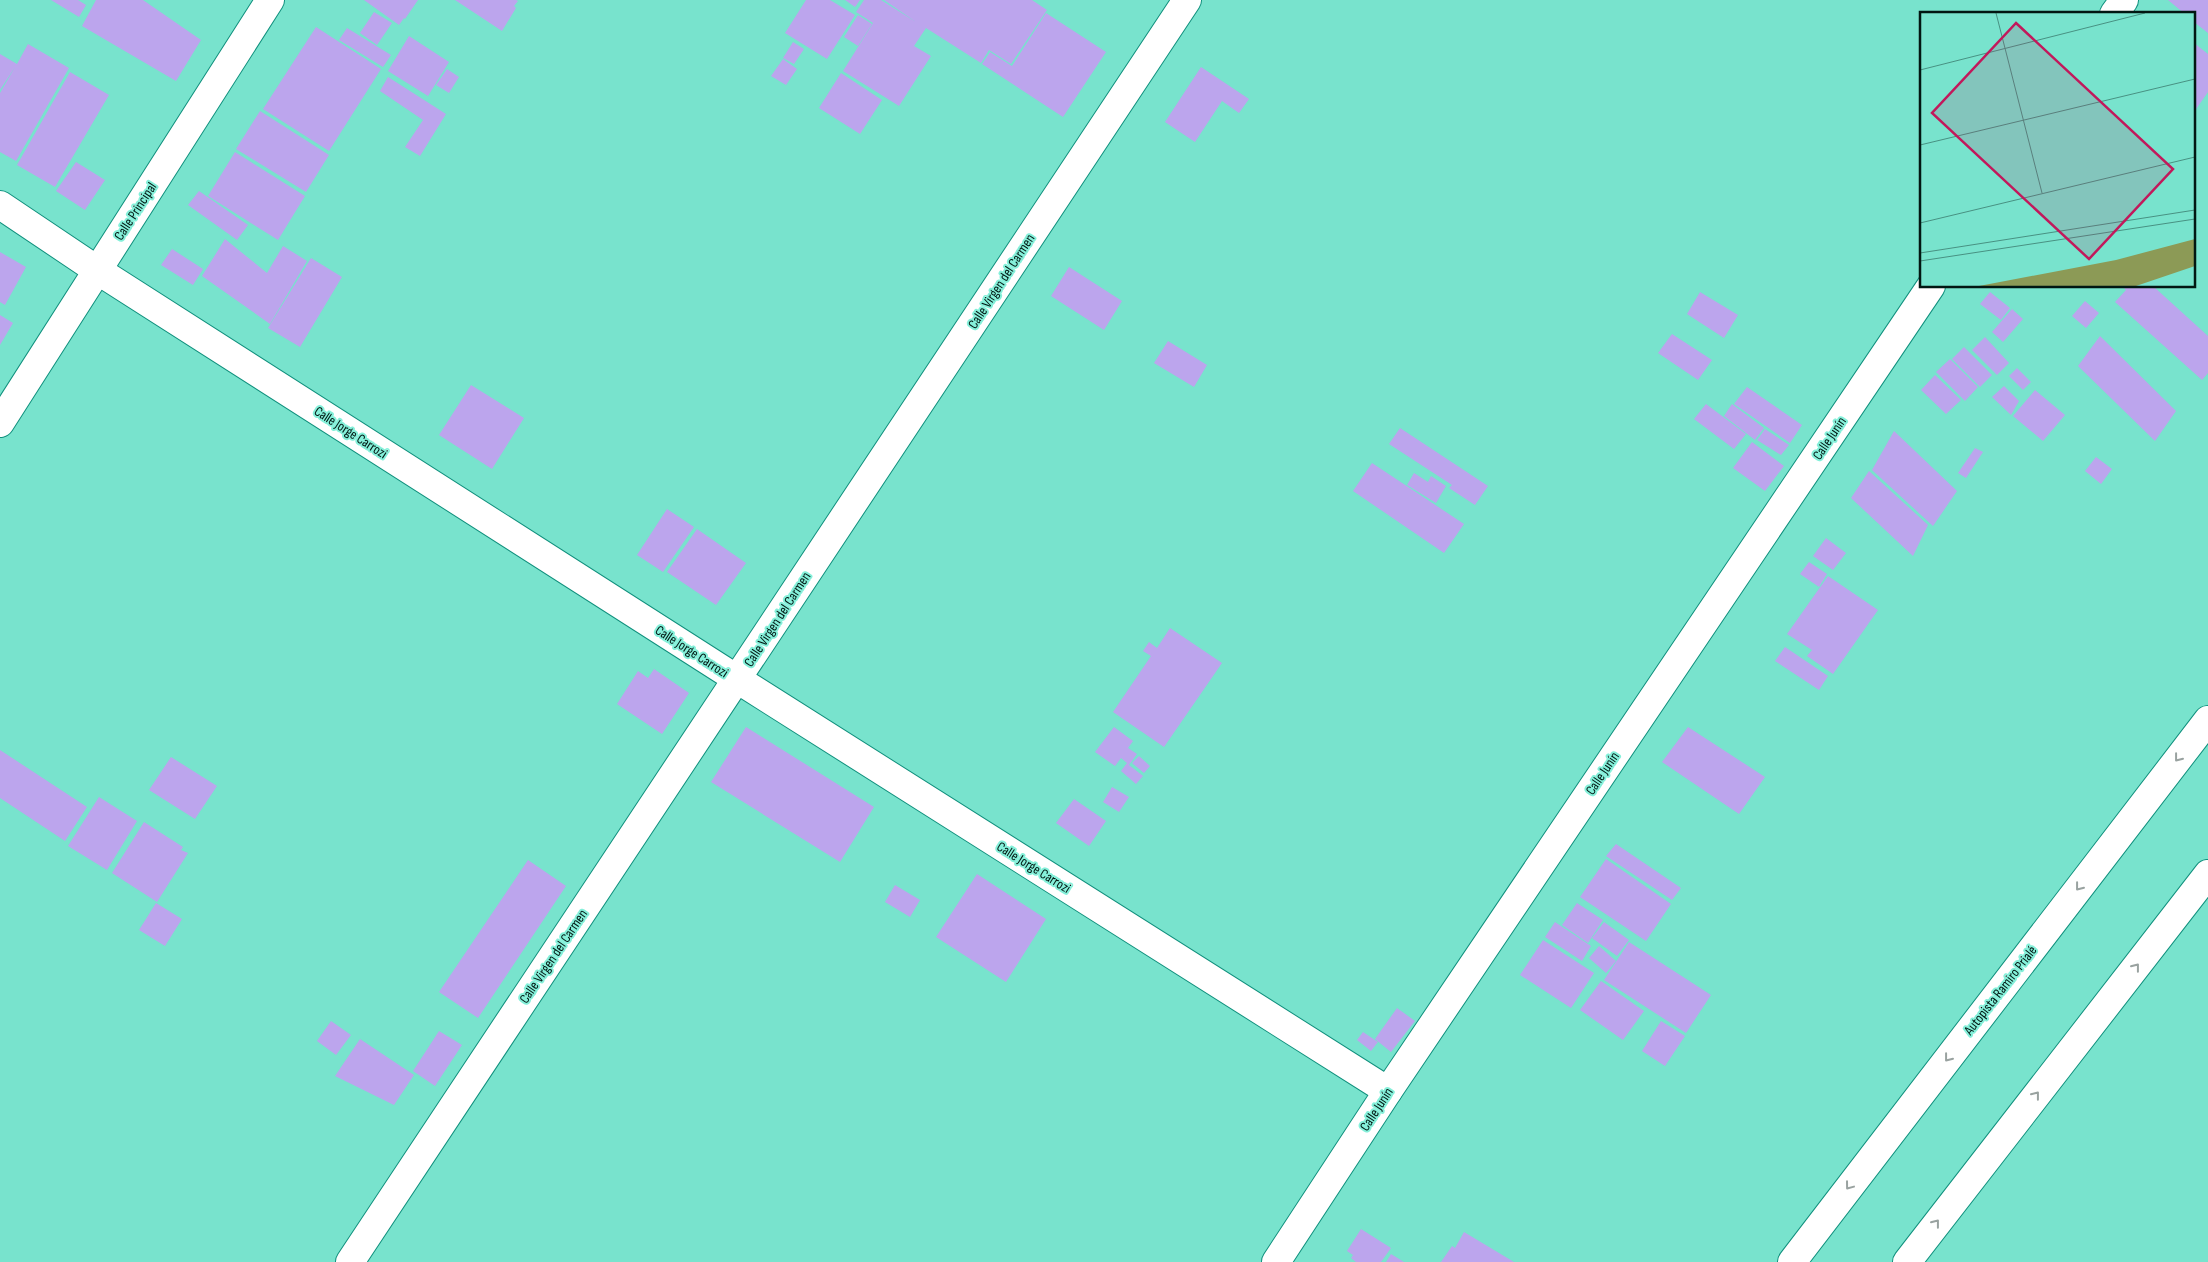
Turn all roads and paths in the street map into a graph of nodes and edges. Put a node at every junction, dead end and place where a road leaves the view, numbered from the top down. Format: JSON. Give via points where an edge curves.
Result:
{"nodes":[{"id":1,"x":270,"y":0,"type":"edge"},
{"id":2,"x":1187,"y":0,"type":"edge"},
{"id":3,"x":2124,"y":0,"type":"edge"},
{"id":4,"x":2115,"y":12,"type":"edge"},
{"id":5,"x":0,"y":205,"type":"edge"},
{"id":6,"x":97,"y":270,"type":"junction"},
{"id":7,"x":1929,"y":288,"type":"edge"},
{"id":8,"x":0,"y":423,"type":"edge"},
{"id":9,"x":737,"y":679,"type":"junction"},
{"id":10,"x":2208,"y":720,"type":"edge"},
{"id":11,"x":2208,"y":874,"type":"edge"},
{"id":12,"x":1388,"y":1091,"type":"junction"},
{"id":13,"x":350,"y":1262,"type":"edge"},
{"id":14,"x":1276,"y":1262,"type":"edge"},
{"id":15,"x":1792,"y":1262,"type":"edge"},
{"id":16,"x":1907,"y":1262,"type":"edge"}],
"edges":[{"from":1,"to":6,"type":"main road","name":"Calle Principal"},
{"from":2,"to":9,"type":"main road","name":"Calle Virgen del Carmen"},
{"from":3,"to":4,"type":"main road"},
{"from":5,"to":6,"type":"main road","name":"Calle Jorge Carrozi"},
{"from":6,"to":8,"type":"main road","name":"Calle Principal"},
{"from":6,"to":9,"type":"main road","name":"Calle Jorge Carrozi"},
{"from":7,"to":12,"type":"main road","name":"Calle Junín"},
{"from":9,"to":12,"type":"main road","name":"Calle Jorge Carrozi"},
{"from":9,"to":13,"type":"main road","name":"Calle Virgen del Carmen"},
{"from":10,"to":15,"type":"main road","name":"Autopista Ramiro Prialé","one_way":true},
{"from":16,"to":11,"type":"main road","one_way":true},
{"from":12,"to":14,"type":"main road","name":"Calle Junín"}]}
